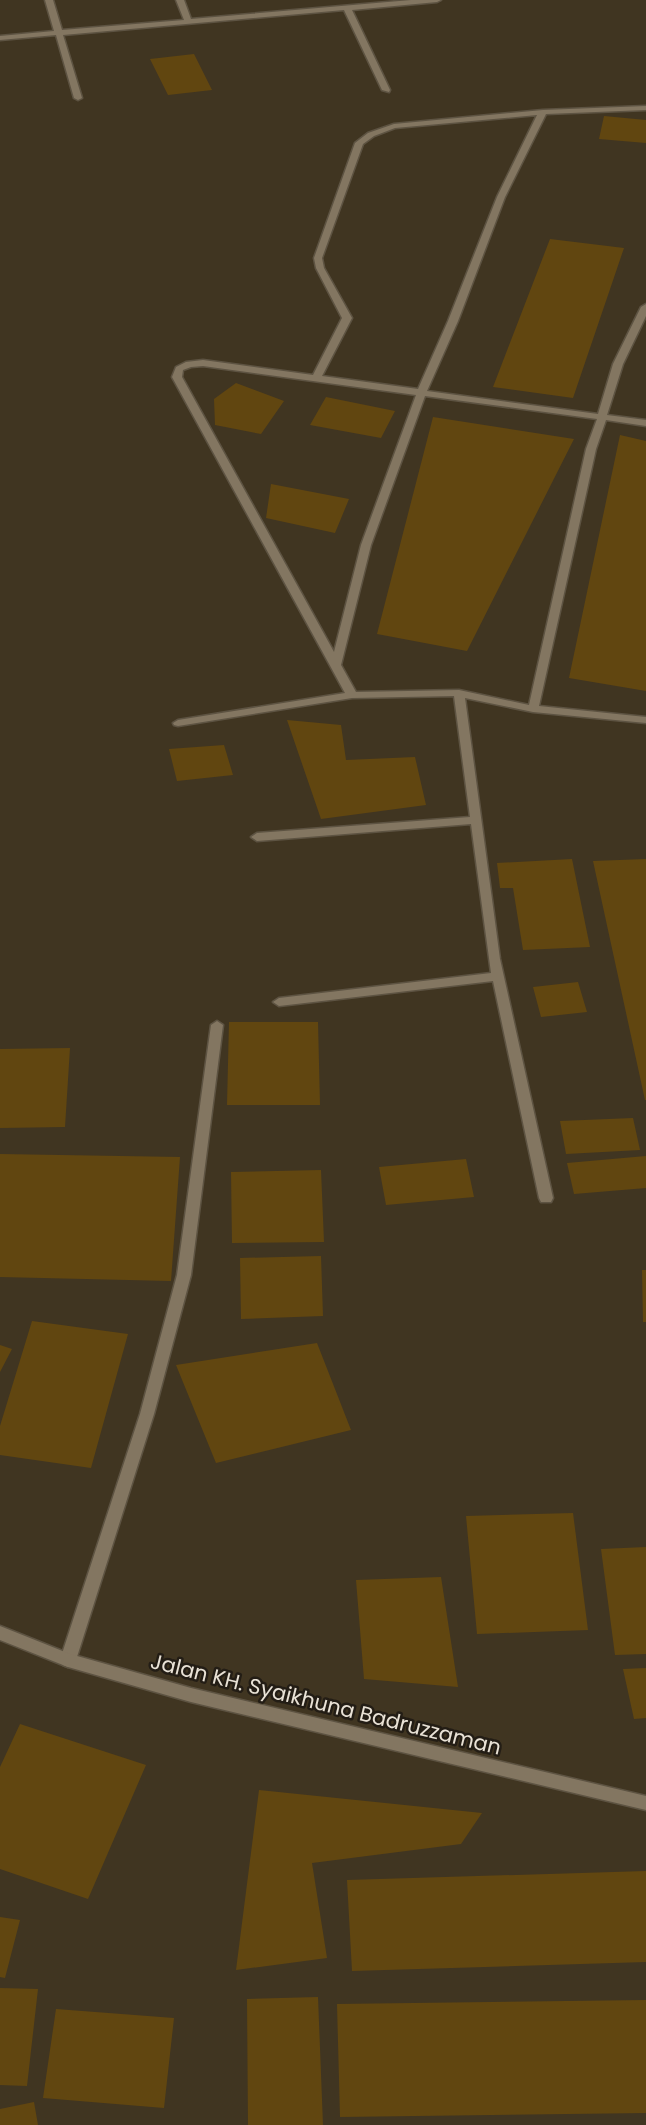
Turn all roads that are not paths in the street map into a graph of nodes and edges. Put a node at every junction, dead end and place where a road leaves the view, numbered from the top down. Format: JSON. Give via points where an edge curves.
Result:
{"nodes":[{"id":1,"x":49,"y":0,"type":"edge"},
{"id":2,"x":180,"y":0,"type":"edge"},
{"id":3,"x":317,"y":0,"type":"edge"},
{"id":4,"x":437,"y":0,"type":"edge"},
{"id":5,"x":347,"y":8,"type":"junction"},
{"id":6,"x":321,"y":10,"type":"junction"},
{"id":7,"x":188,"y":22,"type":"junction"},
{"id":8,"x":59,"y":33,"type":"junction"},
{"id":9,"x":0,"y":38,"type":"edge"},
{"id":10,"x":386,"y":90,"type":"dead end"},
{"id":11,"x":78,"y":98,"type":"dead end"},
{"id":12,"x":646,"y":108,"type":"edge"},
{"id":13,"x":543,"y":112,"type":"junction"},
{"id":14,"x":646,"y":307,"type":"edge"},
{"id":15,"x":316,"y":379,"type":"junction"},
{"id":16,"x":421,"y":394,"type":"junction"},
{"id":17,"x":602,"y":417,"type":"junction"},
{"id":18,"x":646,"y":423,"type":"edge"},
{"id":19,"x":336,"y":664,"type":"junction"},
{"id":20,"x":459,"y":693,"type":"junction"},
{"id":21,"x":352,"y":694,"type":"junction"},
{"id":22,"x":534,"y":709,"type":"junction"},
{"id":23,"x":646,"y":720,"type":"edge"},
{"id":24,"x":178,"y":723,"type":"dead end"},
{"id":25,"x":477,"y":820,"type":"junction"},
{"id":26,"x":257,"y":837,"type":"dead end"},
{"id":27,"x":498,"y":976,"type":"junction"},
{"id":28,"x":279,"y":1002,"type":"dead end"},
{"id":29,"x":218,"y":1026,"type":"dead end"},
{"id":30,"x":546,"y":1198,"type":"dead end"},
{"id":31,"x":0,"y":1633,"type":"edge"},
{"id":32,"x":68,"y":1660,"type":"junction"},
{"id":33,"x":646,"y":1803,"type":"edge"}],
"edges":[{"from":1,"to":8,"type":"street"},
{"from":2,"to":7,"type":"street"},
{"from":3,"to":6,"type":"street"},
{"from":4,"to":5,"type":"street"},
{"from":5,"to":6,"type":"street"},
{"from":5,"to":10,"type":"street"},
{"from":6,"to":7,"type":"street"},
{"from":7,"to":8,"type":"street"},
{"from":8,"to":9,"type":"street"},
{"from":8,"to":11,"type":"street"},
{"from":12,"to":13,"type":"street"},
{"from":13,"to":15,"type":"street","via":[[394,126],[365,137],[359,143],[318,258],[320,268],[347,318]]},
{"from":13,"to":16,"type":"street","via":[[501,197]]},
{"from":14,"to":17,"type":"street","via":[[618,364]]},
{"from":15,"to":16,"type":"street"},
{"from":15,"to":19,"type":"street","via":[[203,363],[179,369],[176,377]]},
{"from":16,"to":17,"type":"street"},
{"from":16,"to":19,"type":"street","via":[[366,545]]},
{"from":17,"to":18,"type":"street"},
{"from":17,"to":22,"type":"street","via":[[591,449]]},
{"from":19,"to":21,"type":"street"},
{"from":20,"to":21,"type":"street"},
{"from":20,"to":22,"type":"street"},
{"from":20,"to":25,"type":"street"},
{"from":21,"to":24,"type":"street"},
{"from":22,"to":23,"type":"street"},
{"from":25,"to":26,"type":"street"},
{"from":25,"to":27,"type":"street"},
{"from":27,"to":28,"type":"street"},
{"from":27,"to":30,"type":"street"},
{"from":29,"to":32,"type":"street","via":[[184,1275],[147,1414]]},
{"from":31,"to":32,"type":"street","name":"Jalan KH. Syaikhuna Badruzzaman"},
{"from":32,"to":33,"type":"street","name":"Jalan KH. Syaikhuna Badruzzaman","via":[[191,1695]]}]}
